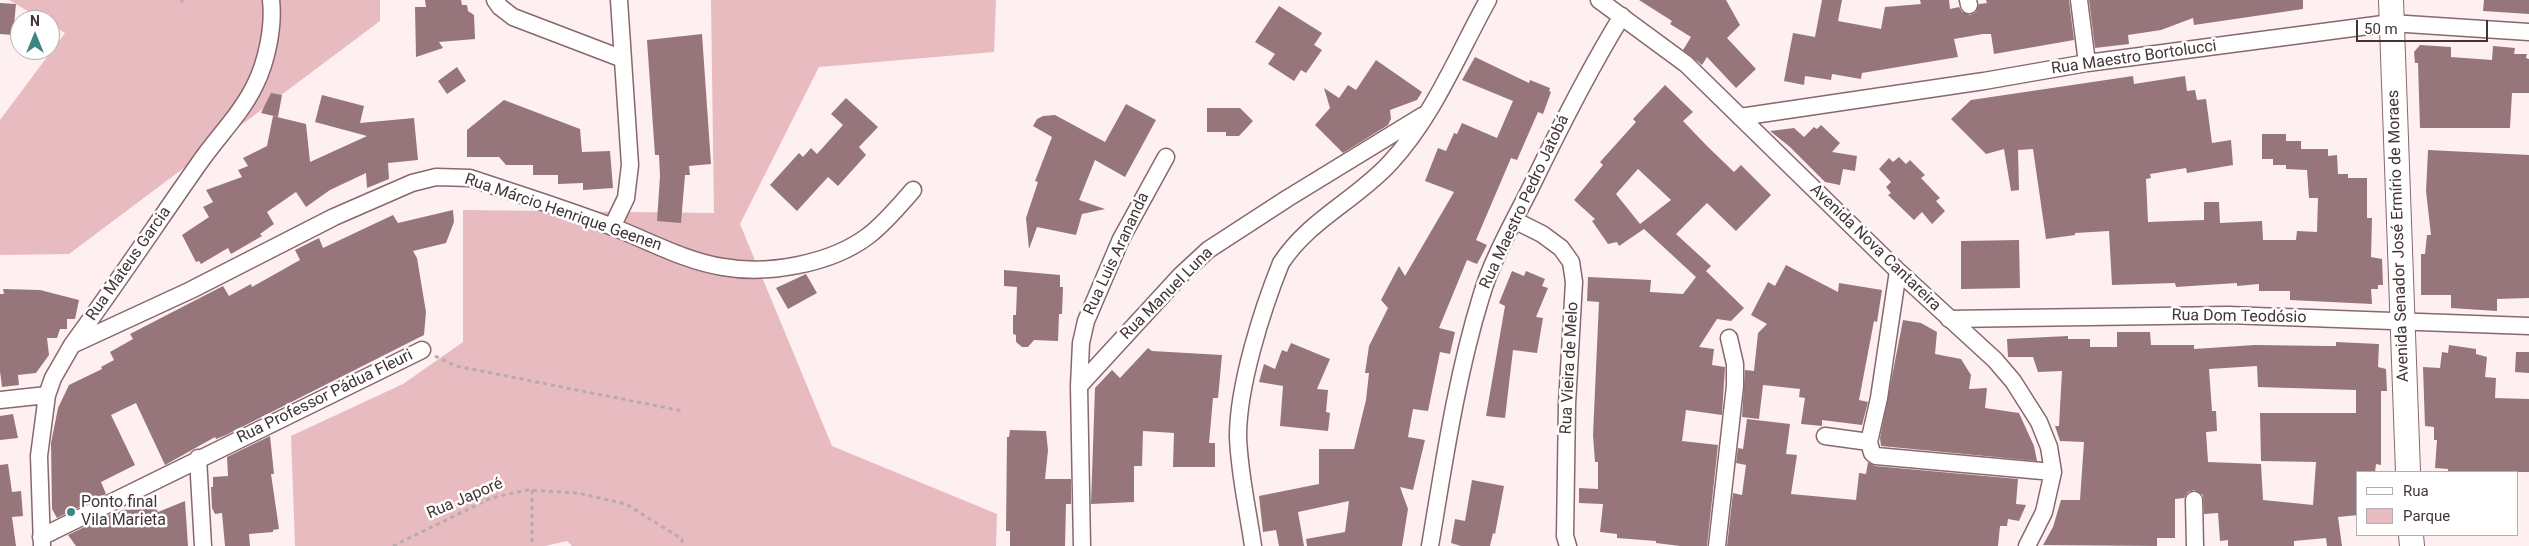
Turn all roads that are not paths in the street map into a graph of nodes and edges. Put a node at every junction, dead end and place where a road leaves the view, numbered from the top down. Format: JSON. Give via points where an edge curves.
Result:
{"nodes":[{"id":1,"x":271,"y":0,"type":"edge"},
{"id":2,"x":495,"y":0,"type":"edge"},
{"id":3,"x":619,"y":0,"type":"edge"},
{"id":4,"x":1488,"y":0,"type":"edge"},
{"id":5,"x":1598,"y":0,"type":"edge"},
{"id":6,"x":2079,"y":0,"type":"edge"},
{"id":7,"x":2391,"y":12,"type":"edge"},
{"id":8,"x":1622,"y":16,"type":"junction"},
{"id":9,"x":2529,"y":32,"type":"edge"},
{"id":10,"x":623,"y":59,"type":"junction"},
{"id":11,"x":2087,"y":63,"type":"junction"},
{"id":12,"x":1426,"y":114,"type":"junction"},
{"id":13,"x":1740,"y":116,"type":"junction"},
{"id":14,"x":1166,"y":157,"type":"dead end"},
{"id":15,"x":913,"y":190,"type":"dead end"},
{"id":16,"x":1514,"y":220,"type":"junction"},
{"id":17,"x":612,"y":227,"type":"junction"},
{"id":18,"x":1898,"y":271,"type":"junction"},
{"id":19,"x":1949,"y":319,"type":"junction"},
{"id":20,"x":2402,"y":320,"type":"junction"},
{"id":21,"x":2529,"y":326,"type":"edge"},
{"id":22,"x":1729,"y":338,"type":"dead end"},
{"id":23,"x":72,"y":346,"type":"junction"},
{"id":24,"x":422,"y":350,"type":"road end"},
{"id":25,"x":1079,"y":386,"type":"junction"},
{"id":26,"x":47,"y":395,"type":"junction"},
{"id":27,"x":0,"y":400,"type":"edge"},
{"id":28,"x":1825,"y":436,"type":"dead end"},
{"id":29,"x":1869,"y":442,"type":"junction"},
{"id":30,"x":198,"y":458,"type":"junction"},
{"id":31,"x":2408,"y":471,"type":"edge"},
{"id":32,"x":2053,"y":472,"type":"junction"},
{"id":33,"x":2194,"y":500,"type":"dead end"},
{"id":34,"x":42,"y":542,"type":"edge"},
{"id":35,"x":204,"y":546,"type":"edge"},
{"id":36,"x":1082,"y":546,"type":"edge"},
{"id":37,"x":1253,"y":546,"type":"edge"},
{"id":38,"x":1430,"y":546,"type":"edge"},
{"id":39,"x":1568,"y":546,"type":"edge"},
{"id":40,"x":1717,"y":546,"type":"edge"},
{"id":41,"x":2027,"y":546,"type":"edge"},
{"id":42,"x":2196,"y":546,"type":"edge"}],
"edges":[{"from":1,"to":23,"type":"street","name":"Rua Mateus Garcia","via":[[272,15],[262,65],[244,105],[205,154]]},
{"from":2,"to":10,"type":"street","via":[[500,8],[513,16]]},
{"from":3,"to":10,"type":"street"},
{"from":4,"to":12,"type":"street"},
{"from":5,"to":8,"type":"street","name":"Avenida Nova Cantareira"},
{"from":6,"to":11,"type":"street"},
{"from":7,"to":9,"type":"street","name":"Rua Maestro Bortolucci"},
{"from":7,"to":11,"type":"street","name":"Rua Maestro Bortolucci"},
{"from":7,"to":20,"type":"main road","name":"Avenida Senador José Ermírio de Moraes"},
{"from":8,"to":13,"type":"street","name":"Avenida Nova Cantareira","via":[[1686,64]]},
{"from":8,"to":16,"type":"street","name":"Rua Maestro Pedro Jatobá","via":[[1596,58]]},
{"from":10,"to":17,"type":"street","via":[[630,148],[629,181]]},
{"from":11,"to":13,"type":"street","name":"Rua Maestro Bortolucci"},
{"from":12,"to":25,"type":"street","name":"Rua Manuel Luna","via":[[1208,250]]},
{"from":12,"to":37,"type":"street","via":[[1407,144],[1388,165],[1314,225],[1291,247],[1281,263],[1245,380],[1240,409],[1238,437]]},
{"from":13,"to":18,"type":"street","name":"Avenida Nova Cantareira"},
{"from":14,"to":25,"type":"street","name":"Rua Luis Arananda","via":[[1121,239],[1086,321],[1081,342]]},
{"from":15,"to":17,"type":"street","name":"Rua Márcio Henrique Geenen","via":[[867,237],[835,254],[802,265],[761,270],[724,267],[694,260]]},
{"from":16,"to":38,"type":"street","name":"Rua Maestro Pedro Jatobá","via":[[1489,272],[1472,329],[1446,450]]},
{"from":16,"to":39,"type":"street","name":"Rua Vieira de Melo","via":[[1561,248],[1571,262],[1574,282],[1567,404],[1565,536]]},
{"from":17,"to":23,"type":"street","name":"Rua Márcio Henrique Geenen","via":[[470,178],[422,179],[334,217]]},
{"from":18,"to":19,"type":"street","name":"Avenida Nova Cantareira"},
{"from":18,"to":29,"type":"street","via":[[1879,398]]},
{"from":19,"to":20,"type":"street","name":"Rua Dom Teodósio","via":[[2228,315]]},
{"from":19,"to":32,"type":"street","name":"Avenida Nova Cantareira","via":[[1995,360],[2029,402],[2049,447]]},
{"from":20,"to":21,"type":"street","name":"Rua Dom Teodósio"},
{"from":20,"to":31,"type":"main road","name":"Avenida Senador José Ermírio de Moraes"},
{"from":22,"to":40,"type":"street","via":[[1735,364],[1734,386]]},
{"from":23,"to":26,"type":"street","name":"Rua Mateus Garcia"},
{"from":24,"to":30,"type":"street","name":"Rua Professor Pádua Fleuri"},
{"from":25,"to":36,"type":"street"},
{"from":26,"to":27,"type":"street"},
{"from":26,"to":34,"type":"street","name":"Rua Mateus Garcia","via":[[39,456]]},
{"from":28,"to":29,"type":"street"},
{"from":29,"to":32,"type":"street","via":[[1876,456]]},
{"from":30,"to":34,"type":"street","name":"Rua Professor Pádua Fleuri"},
{"from":30,"to":35,"type":"street"},
{"from":32,"to":41,"type":"street","name":"Avenida Nova Cantareira","via":[[2044,512]]},
{"from":33,"to":42,"type":"street"}]}
